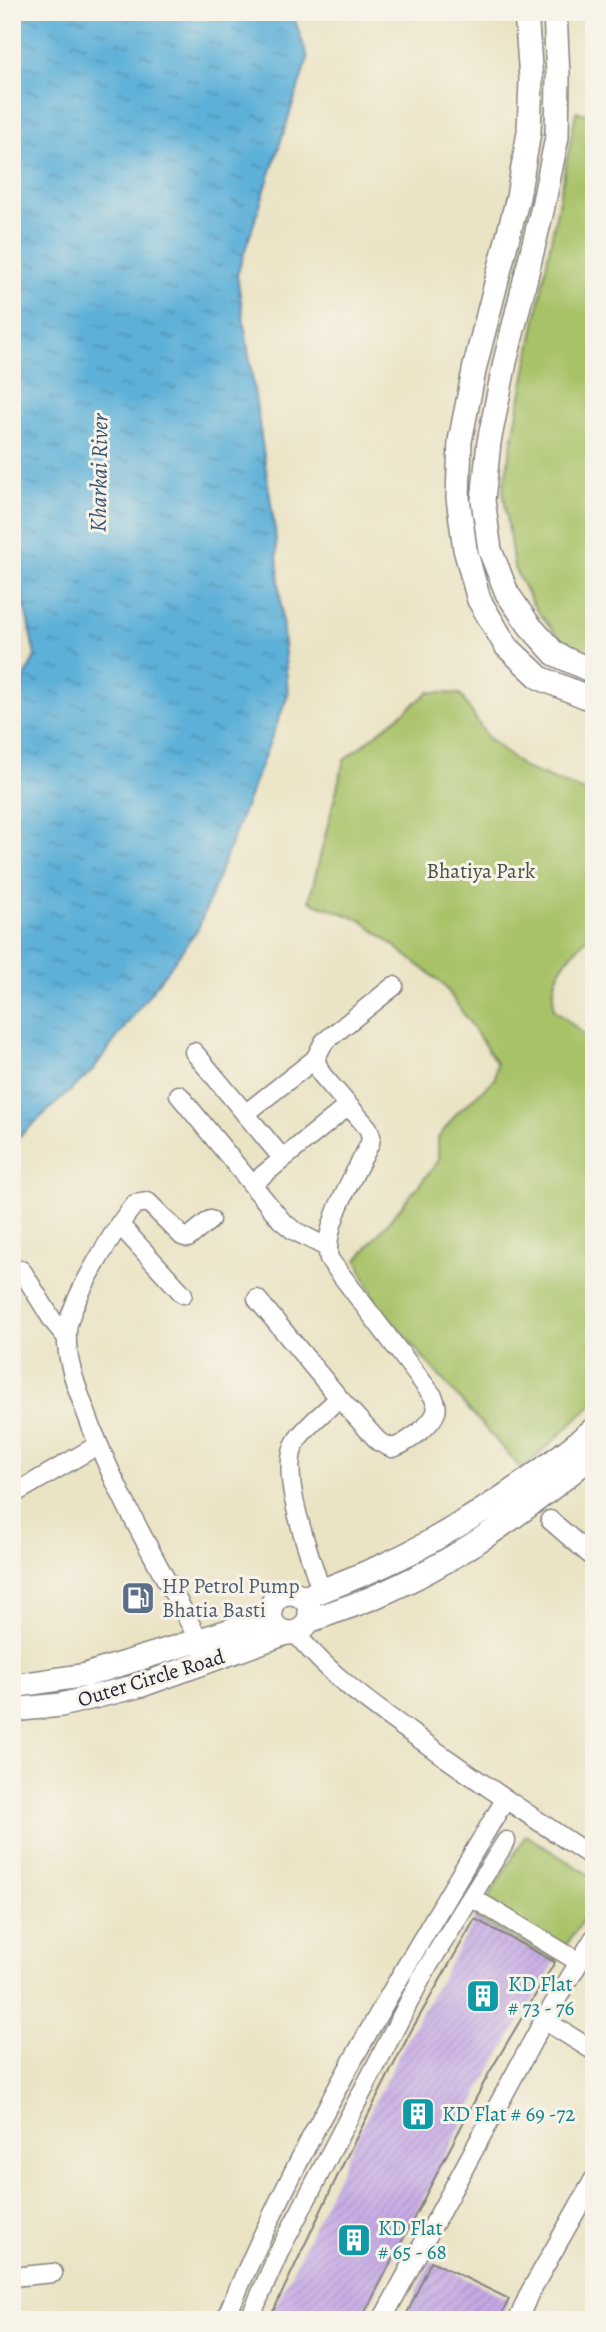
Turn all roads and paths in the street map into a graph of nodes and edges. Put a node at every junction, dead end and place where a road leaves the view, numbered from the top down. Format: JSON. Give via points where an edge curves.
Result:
{"nodes":[{"id":1,"x":526,"y":12,"type":"edge"},
{"id":2,"x":555,"y":12,"type":"edge"},
{"id":3,"x":594,"y":672,"type":"edge"},
{"id":4,"x":594,"y":700,"type":"edge"},
{"id":5,"x":394,"y":986,"type":"dead end"},
{"id":6,"x":194,"y":1052,"type":"dead end"},
{"id":7,"x":315,"y":1059,"type":"junction"},
{"id":8,"x":179,"y":1095,"type":"dead end"},
{"id":9,"x":348,"y":1106,"type":"junction"},
{"id":10,"x":245,"y":1114,"type":"junction"},
{"id":11,"x":283,"y":1159,"type":"junction"},
{"id":12,"x":252,"y":1184,"type":"junction"},
{"id":13,"x":210,"y":1220,"type":"dead end"},
{"id":14,"x":119,"y":1224,"type":"junction"},
{"id":15,"x":326,"y":1247,"type":"junction"},
{"id":16,"x":12,"y":1274,"type":"edge"},
{"id":17,"x":183,"y":1294,"type":"dead end"},
{"id":18,"x":257,"y":1299,"type":"dead end"},
{"id":19,"x":67,"y":1338,"type":"junction"},
{"id":20,"x":339,"y":1398,"type":"junction"},
{"id":21,"x":594,"y":1429,"type":"edge"},
{"id":22,"x":98,"y":1446,"type":"junction"},
{"id":23,"x":594,"y":1454,"type":"edge"},
{"id":24,"x":12,"y":1495,"type":"edge"},
{"id":25,"x":550,"y":1520,"type":"dead end"},
{"id":26,"x":594,"y":1558,"type":"edge"},
{"id":27,"x":313,"y":1595,"type":"junction"},
{"id":28,"x":290,"y":1626,"type":"junction"},
{"id":29,"x":199,"y":1640,"type":"junction"},
{"id":30,"x":12,"y":1685,"type":"edge"},
{"id":31,"x":12,"y":1710,"type":"edge"},
{"id":32,"x":505,"y":1800,"type":"junction"},
{"id":33,"x":506,"y":1841,"type":"dead end"},
{"id":34,"x":594,"y":1858,"type":"edge"},
{"id":35,"x":471,"y":1898,"type":"junction"},
{"id":36,"x":594,"y":1938,"type":"edge"},
{"id":37,"x":579,"y":1962,"type":"junction"},
{"id":38,"x":544,"y":2020,"type":"junction"},
{"id":39,"x":594,"y":2051,"type":"edge"},
{"id":40,"x":594,"y":2179,"type":"edge"},
{"id":41,"x":53,"y":2273,"type":"dead end"},
{"id":42,"x":12,"y":2277,"type":"edge"},
{"id":43,"x":225,"y":2320,"type":"edge"},
{"id":44,"x":249,"y":2320,"type":"edge"},
{"id":45,"x":383,"y":2320,"type":"edge"},
{"id":46,"x":519,"y":2320,"type":"edge"}],
"edges":[{"from":1,"to":4,"type":"main road","via":[[529,132],[460,441],[458,498],[479,600],[506,646],[540,678]]},
{"from":2,"to":3,"type":"main road","via":[[557,136],[505,362],[483,499],[490,550],[507,593],[555,654]]},
{"from":5,"to":7,"type":"street","via":[[324,1042]]},
{"from":6,"to":10,"type":"street"},
{"from":7,"to":9,"type":"street"},
{"from":7,"to":10,"type":"street"},
{"from":8,"to":12,"type":"street"},
{"from":9,"to":11,"type":"street"},
{"from":9,"to":15,"type":"street","via":[[368,1128],[370,1143],[336,1214]]},
{"from":10,"to":11,"type":"street"},
{"from":11,"to":12,"type":"street"},
{"from":12,"to":15,"type":"street","via":[[281,1220]]},
{"from":13,"to":14,"type":"street","via":[[188,1238],[157,1208],[141,1202]]},
{"from":14,"to":17,"type":"street"},
{"from":14,"to":19,"type":"street","via":[[72,1309]]},
{"from":15,"to":20,"type":"street","via":[[329,1259],[437,1405],[436,1413],[415,1435],[392,1448],[379,1442]]},
{"from":16,"to":19,"type":"street","via":[[24,1273]]},
{"from":18,"to":20,"type":"street"},
{"from":19,"to":22,"type":"street","via":[[74,1379]]},
{"from":20,"to":27,"type":"street","via":[[297,1440],[291,1457],[290,1477]]},
{"from":21,"to":27,"type":"main road","via":[[520,1485],[425,1545]]},
{"from":22,"to":24,"type":"street"},
{"from":22,"to":29,"type":"street"},
{"from":23,"to":28,"type":"main road","via":[[512,1518],[428,1571],[375,1597]]},
{"from":25,"to":26,"type":"street"},
{"from":27,"to":28,"type":"main road","via":[[310,1613]]},
{"from":27,"to":28,"type":"main road","via":[[288,1593],[274,1602]]},
{"from":28,"to":29,"type":"main road","name":"Outer Circle Road"},
{"from":28,"to":31,"type":"main road","name":"Outer Circle Road","via":[[142,1685],[61,1705]]},
{"from":28,"to":32,"type":"street","via":[[347,1687]]},
{"from":29,"to":30,"type":"main road","name":"Outer Circle Road","via":[[86,1675]]},
{"from":32,"to":34,"type":"street"},
{"from":32,"to":43,"type":"street","via":[[380,2009],[256,2246]]},
{"from":33,"to":35,"type":"street"},
{"from":35,"to":37,"type":"street"},
{"from":35,"to":44,"type":"street","via":[[425,1971],[281,2248]]},
{"from":36,"to":37,"type":"street"},
{"from":37,"to":38,"type":"street"},
{"from":38,"to":39,"type":"street"},
{"from":38,"to":45,"type":"street"},
{"from":40,"to":46,"type":"street"},
{"from":41,"to":42,"type":"street"}]}
